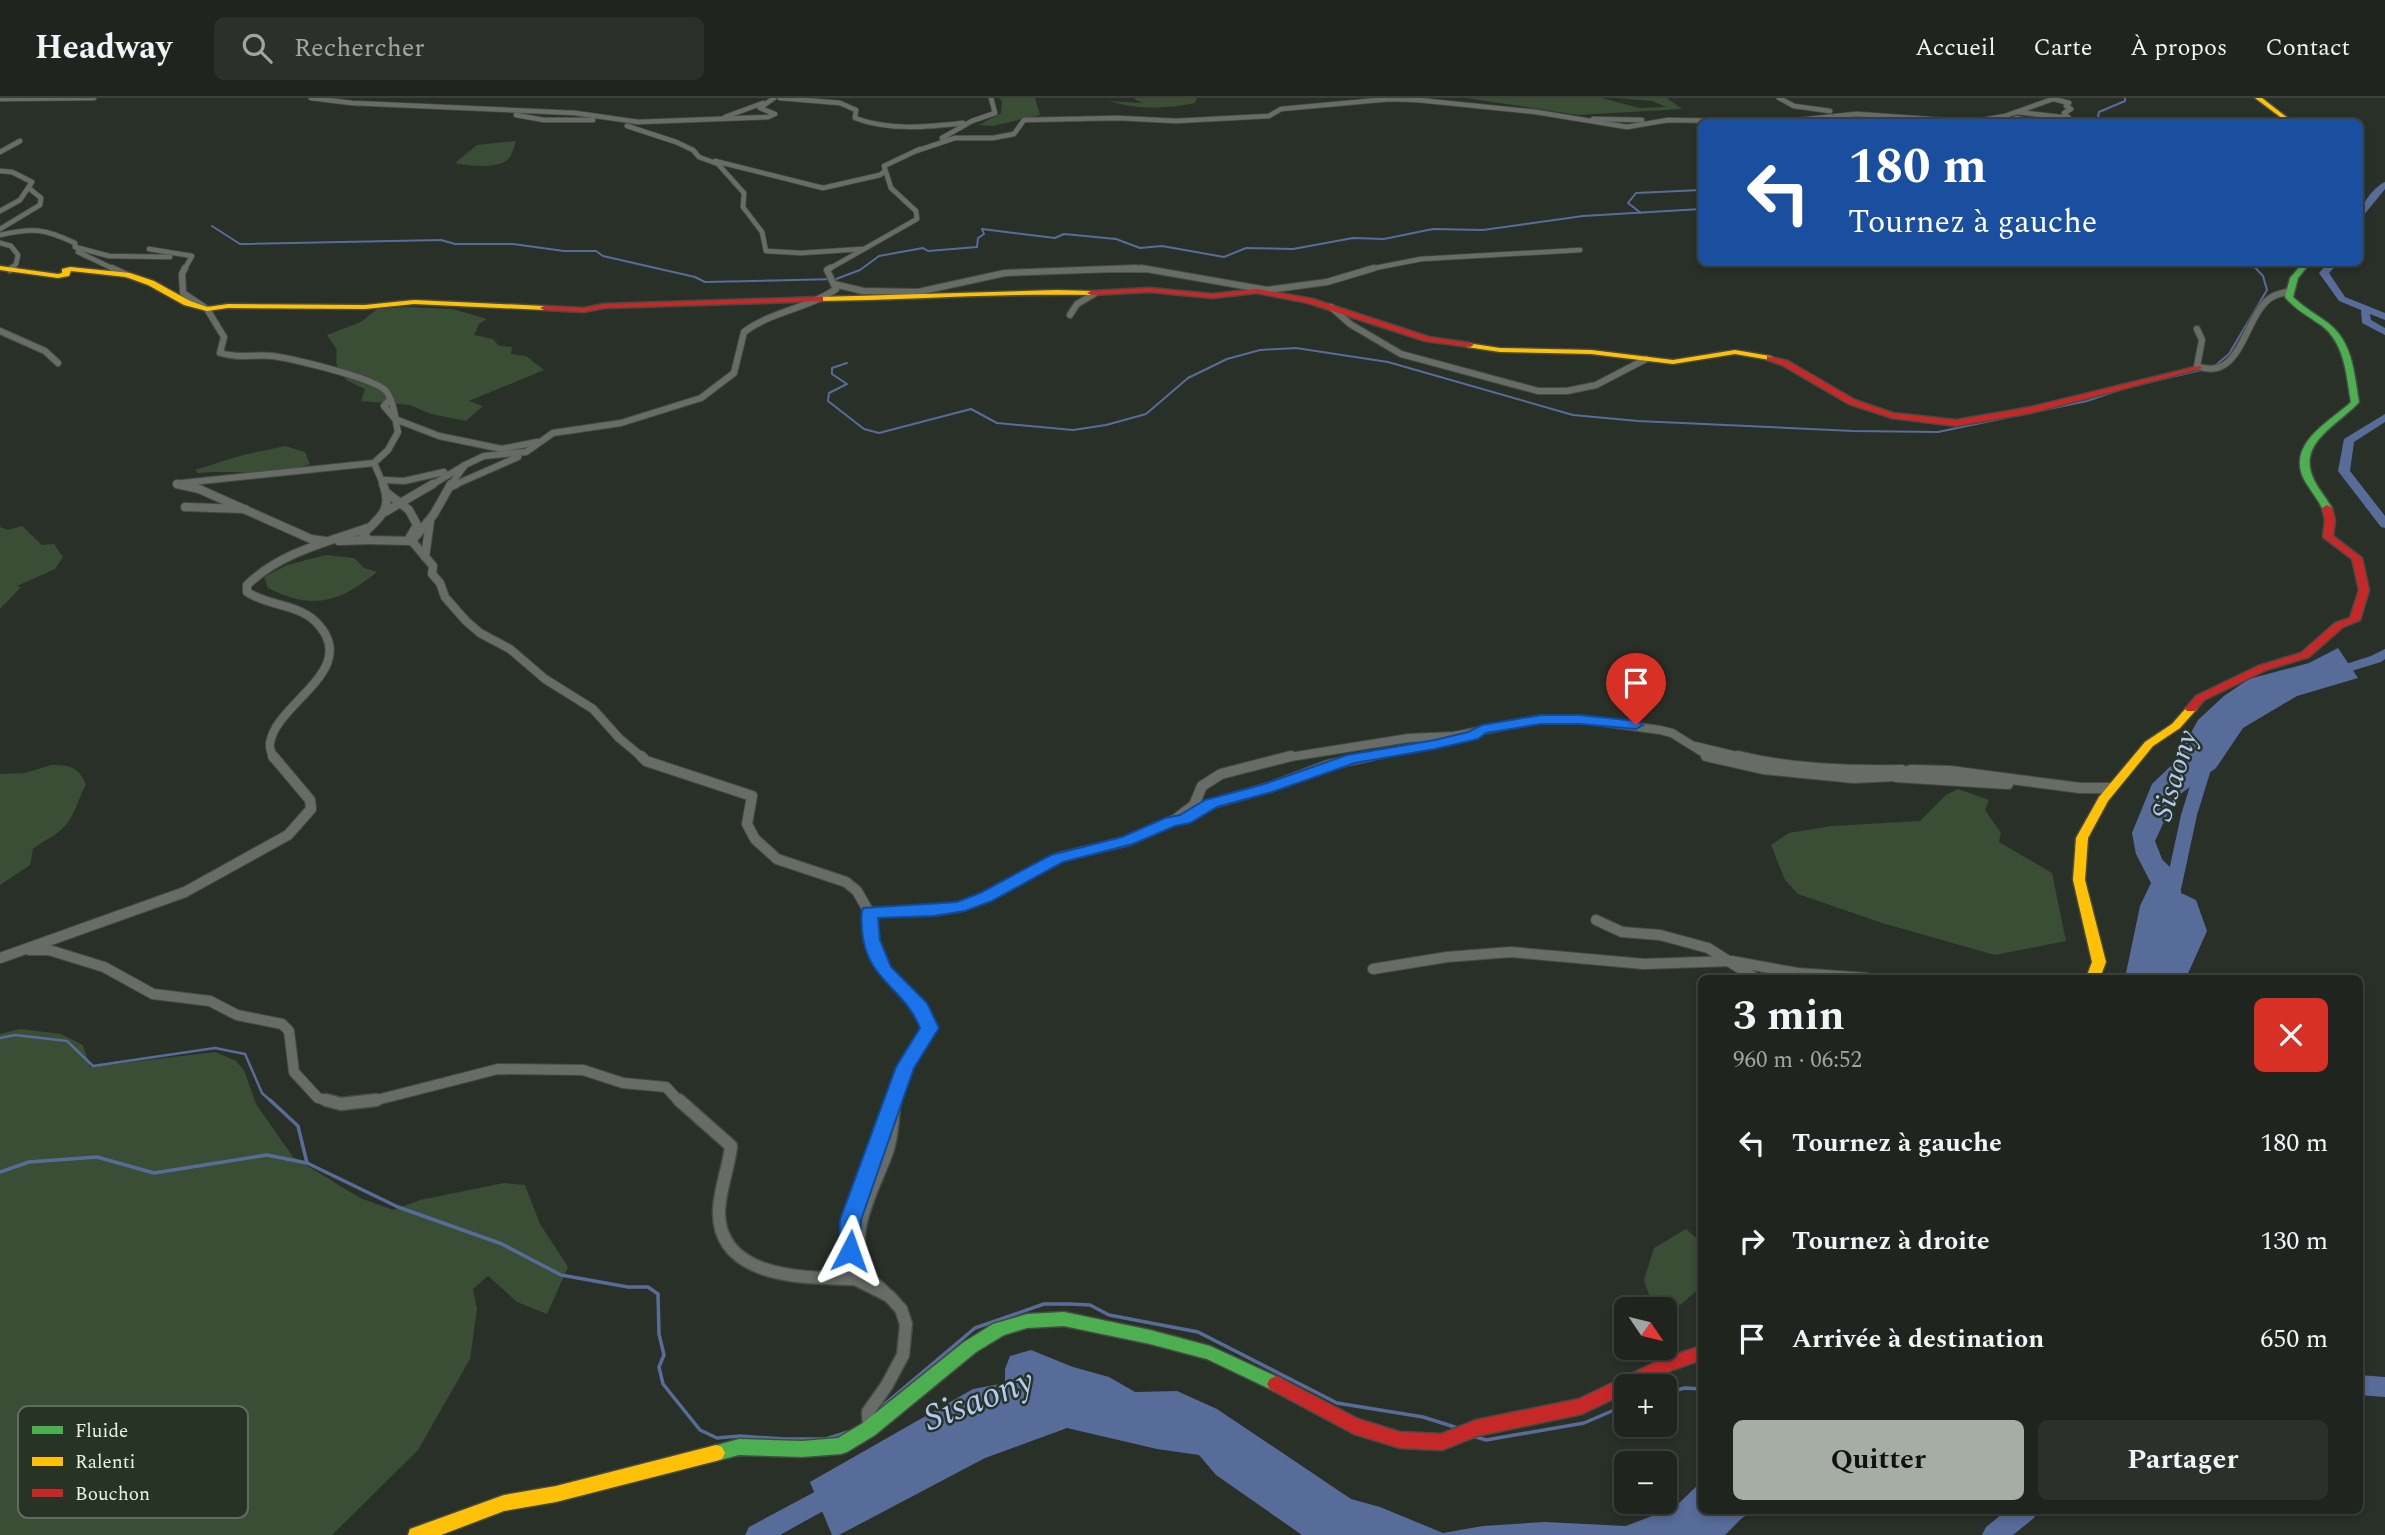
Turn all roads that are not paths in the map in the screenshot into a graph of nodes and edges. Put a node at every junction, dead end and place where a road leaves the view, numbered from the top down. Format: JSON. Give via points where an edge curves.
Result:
{"nodes":[{"id":1,"x":94,"y":98,"type":"edge"},
{"id":2,"x":311,"y":98,"type":"edge"},
{"id":3,"x":774,"y":98,"type":"edge"},
{"id":4,"x":780,"y":98,"type":"edge"},
{"id":5,"x":991,"y":98,"type":"edge"},
{"id":6,"x":1438,"y":98,"type":"edge"},
{"id":7,"x":1779,"y":98,"type":"edge"},
{"id":8,"x":2055,"y":98,"type":"edge"},
{"id":9,"x":2258,"y":98,"type":"edge"},
{"id":10,"x":0,"y":99,"type":"edge"},
{"id":11,"x":1418,"y":100,"type":"junction"},
{"id":12,"x":763,"y":104,"type":"junction"},
{"id":13,"x":425,"y":107,"type":"junction"},
{"id":14,"x":2015,"y":111,"type":"junction"},
{"id":15,"x":1856,"y":114,"type":"junction"},
{"id":16,"x":2008,"y":114,"type":"junction"},
{"id":17,"x":1838,"y":115,"type":"junction"},
{"id":18,"x":600,"y":117,"type":"junction"},
{"id":19,"x":1560,"y":117,"type":"joint"},
{"id":20,"x":1818,"y":117,"type":"junction"},
{"id":21,"x":1803,"y":119,"type":"edge"},
{"id":22,"x":1832,"y":119,"type":"edge"},
{"id":23,"x":1847,"y":119,"type":"edge"},
{"id":24,"x":1922,"y":119,"type":"edge"},
{"id":25,"x":1979,"y":119,"type":"edge"},
{"id":26,"x":2024,"y":119,"type":"edge"},
{"id":27,"x":2286,"y":119,"type":"edge"},
{"id":28,"x":1668,"y":120,"type":"joint"},
{"id":29,"x":716,"y":121,"type":"junction"},
{"id":30,"x":972,"y":121,"type":"junction"},
{"id":31,"x":1698,"y":121,"type":"edge"},
{"id":32,"x":607,"y":122,"type":"junction"},
{"id":33,"x":673,"y":122,"type":"junction"},
{"id":34,"x":688,"y":122,"type":"junction"},
{"id":35,"x":623,"y":125,"type":"junction"},
{"id":36,"x":20,"y":141,"type":"dead end"},
{"id":37,"x":916,"y":151,"type":"junction"},
{"id":38,"x":0,"y":152,"type":"edge"},
{"id":39,"x":695,"y":152,"type":"junction"},
{"id":40,"x":0,"y":171,"type":"edge"},
{"id":41,"x":886,"y":171,"type":"junction"},
{"id":42,"x":31,"y":187,"type":"junction"},
{"id":43,"x":0,"y":211,"type":"edge"},
{"id":44,"x":0,"y":229,"type":"edge"},
{"id":45,"x":0,"y":235,"type":"edge"},
{"id":46,"x":0,"y":243,"type":"edge"},
{"id":47,"x":75,"y":247,"type":"junction"},
{"id":48,"x":149,"y":249,"type":"dead end"},
{"id":49,"x":862,"y":249,"type":"junction"},
{"id":50,"x":1580,"y":250,"type":"dead end"},
{"id":51,"x":190,"y":255,"type":"junction"},
{"id":52,"x":2304,"y":266,"type":"edge"},
{"id":53,"x":5,"y":269,"type":"edge"},
{"id":54,"x":127,"y":275,"type":"junction"},
{"id":55,"x":832,"y":281,"type":"junction"},
{"id":56,"x":1257,"y":291,"type":"junction"},
{"id":57,"x":2290,"y":291,"type":"junction"},
{"id":58,"x":1094,"y":294,"type":"junction"},
{"id":59,"x":821,"y":299,"type":"junction"},
{"id":60,"x":1331,"y":307,"type":"junction"},
{"id":61,"x":207,"y":309,"type":"junction"},
{"id":62,"x":1070,"y":315,"type":"dead end"},
{"id":63,"x":2197,"y":329,"type":"dead end"},
{"id":64,"x":0,"y":331,"type":"edge"},
{"id":65,"x":1646,"y":359,"type":"junction"},
{"id":66,"x":58,"y":363,"type":"dead end"},
{"id":67,"x":2202,"y":369,"type":"junction"},
{"id":68,"x":396,"y":419,"type":"junction"},
{"id":69,"x":547,"y":437,"type":"junction"},
{"id":70,"x":502,"y":449,"type":"junction"},
{"id":71,"x":526,"y":452,"type":"junction"},
{"id":72,"x":484,"y":456,"type":"junction"},
{"id":73,"x":374,"y":463,"type":"junction"},
{"id":74,"x":465,"y":466,"type":"junction"},
{"id":75,"x":456,"y":469,"type":"junction"},
{"id":76,"x":384,"y":480,"type":"junction"},
{"id":77,"x":448,"y":488,"type":"junction"},
{"id":78,"x":387,"y":493,"type":"junction"},
{"id":79,"x":400,"y":501,"type":"junction"},
{"id":80,"x":185,"y":508,"type":"dead end"},
{"id":81,"x":246,"y":509,"type":"junction"},
{"id":82,"x":385,"y":512,"type":"junction"},
{"id":83,"x":430,"y":520,"type":"junction"},
{"id":84,"x":368,"y":528,"type":"junction"},
{"id":85,"x":367,"y":539,"type":"junction"},
{"id":86,"x":328,"y":541,"type":"junction"},
{"id":87,"x":410,"y":541,"type":"junction"},
{"id":88,"x":425,"y":557,"type":"junction"},
{"id":89,"x":1482,"y":729,"type":"junction"},
{"id":90,"x":1689,"y":745,"type":"junction"},
{"id":91,"x":1911,"y":770,"type":"junction"},
{"id":92,"x":1894,"y":776,"type":"junction"},
{"id":93,"x":2080,"y":788,"type":"junction"},
{"id":94,"x":2112,"y":788,"type":"junction"},
{"id":95,"x":1171,"y":822,"type":"junction"},
{"id":96,"x":869,"y":912,"type":"junction"},
{"id":97,"x":1597,"y":920,"type":"dead end"},
{"id":98,"x":29,"y":950,"type":"junction"},
{"id":99,"x":0,"y":958,"type":"edge"},
{"id":100,"x":1731,"y":961,"type":"junction"},
{"id":101,"x":1373,"y":969,"type":"dead end"},
{"id":102,"x":1751,"y":975,"type":"edge"},
{"id":103,"x":1825,"y":975,"type":"edge"},
{"id":104,"x":2094,"y":975,"type":"edge"},
{"id":105,"x":894,"y":1101,"type":"junction"},
{"id":106,"x":855,"y":1279,"type":"junction"},
{"id":107,"x":887,"y":1294,"type":"junction"},
{"id":108,"x":1698,"y":1354,"type":"edge"},
{"id":109,"x":869,"y":1429,"type":"junction"},
{"id":110,"x":417,"y":1535,"type":"edge"}],
"edges":[{"from":1,"to":10,"type":"street"},
{"from":2,"to":13,"type":"street"},
{"from":3,"to":12,"type":"street"},
{"from":4,"to":30,"type":"street","via":[[841,103],[856,110],[855,118],[868,122],[944,125]]},
{"from":5,"to":30,"type":"street","via":[[995,113]]},
{"from":6,"to":11,"type":"street"},
{"from":7,"to":15,"type":"street","via":[[1794,106]]},
{"from":8,"to":14,"type":"street"},
{"from":8,"to":14,"type":"street","via":[[2069,103],[2071,109],[2064,113],[2069,118]]},
{"from":9,"to":27,"type":"street"},
{"from":11,"to":19,"type":"street"},
{"from":11,"to":37,"type":"street","via":[[1281,108],[1269,116],[1175,121],[1042,118],[1024,120],[1017,133],[1007,136],[956,138]]},
{"from":12,"to":29,"type":"street"},
{"from":12,"to":29,"type":"street","via":[[761,109],[774,116]]},
{"from":12,"to":34,"type":"street","via":[[729,116]]},
{"from":13,"to":18,"type":"street","via":[[558,111]]},
{"from":13,"to":32,"type":"street"},
{"from":14,"to":16,"type":"street"},
{"from":15,"to":17,"type":"street"},
{"from":15,"to":24,"type":"street"},
{"from":16,"to":25,"type":"street"},
{"from":16,"to":26,"type":"street"},
{"from":17,"to":20,"type":"street"},
{"from":17,"to":23,"type":"street"},
{"from":18,"to":32,"type":"street"},
{"from":18,"to":33,"type":"street"},
{"from":19,"to":28,"type":"street"},
{"from":20,"to":21,"type":"street"},
{"from":20,"to":22,"type":"street"},
{"from":28,"to":31,"type":"street"},
{"from":29,"to":34,"type":"street"},
{"from":30,"to":37,"type":"street"},
{"from":32,"to":35,"type":"street"},
{"from":33,"to":34,"type":"street"},
{"from":33,"to":35,"type":"street"},
{"from":35,"to":39,"type":"street"},
{"from":36,"to":38,"type":"street"},
{"from":37,"to":41,"type":"street","via":[[884,166]]},
{"from":39,"to":41,"type":"street","via":[[718,163],[823,188]]},
{"from":39,"to":49,"type":"street","via":[[718,164],[744,193],[743,207],[762,232],[766,251]]},
{"from":40,"to":42,"type":"street","via":[[26,178]]},
{"from":41,"to":49,"type":"street","via":[[891,191],[916,211],[917,219]]},
{"from":42,"to":43,"type":"street"},
{"from":42,"to":44,"type":"street","via":[[41,198],[40,205]]},
{"from":45,"to":47,"type":"street","via":[[46,230]]},
{"from":46,"to":53,"type":"street","via":[[11,246],[18,255],[16,264]]},
{"from":47,"to":51,"type":"street","via":[[104,255]]},
{"from":47,"to":54,"type":"street"},
{"from":48,"to":51,"type":"street"},
{"from":49,"to":55,"type":"street","via":[[827,270]]},
{"from":50,"to":56,"type":"street","via":[[1421,259],[1298,288]]},
{"from":51,"to":61,"type":"street","via":[[182,274],[183,293]]},
{"from":52,"to":57,"type":"street"},
{"from":53,"to":54,"type":"street","via":[[58,276],[70,269]]},
{"from":54,"to":61,"type":"street"},
{"from":55,"to":56,"type":"street","via":[[863,291],[918,292],[1005,273],[1140,268]]},
{"from":55,"to":59,"type":"street","via":[[836,289]]},
{"from":56,"to":58,"type":"street","via":[[1212,296],[1150,290]]},
{"from":56,"to":60,"type":"street"},
{"from":57,"to":67,"type":"street","via":[[2264,303],[2227,364]]},
{"from":57,"to":94,"type":"street","via":[[2289,297],[2300,311],[2336,334],[2344,347],[2355,402],[2309,444],[2303,464],[2328,509],[2328,537],[2357,558],[2364,590],[2355,620],[2339,625],[2305,655],[2262,668],[2200,698],[2176,726],[2149,744]]},
{"from":58,"to":59,"type":"street","via":[[1049,291]]},
{"from":58,"to":62,"type":"street","via":[[1077,304]]},
{"from":59,"to":61,"type":"street","via":[[584,310],[435,302]]},
{"from":59,"to":69,"type":"street","via":[[749,327],[741,340],[734,373],[701,398],[621,423],[580,427]]},
{"from":60,"to":65,"type":"street","via":[[1447,343]]},
{"from":60,"to":65,"type":"street","via":[[1350,324],[1401,354],[1538,391],[1596,385]]},
{"from":61,"to":68,"type":"street","via":[[223,337],[220,353],[225,356],[272,356],[381,386]]},
{"from":63,"to":67,"type":"street","via":[[2202,340],[2197,366]]},
{"from":64,"to":66,"type":"street","via":[[45,351]]},
{"from":65,"to":67,"type":"street","via":[[1673,362],[1734,352],[1757,354],[1785,363],[1852,402],[1892,415],[1956,423]]},
{"from":68,"to":70,"type":"street","via":[[439,436]]},
{"from":68,"to":73,"type":"street","via":[[398,432]]},
{"from":69,"to":70,"type":"street"},
{"from":69,"to":71,"type":"street"},
{"from":70,"to":72,"type":"street"},
{"from":71,"to":72,"type":"street"},
{"from":71,"to":77,"type":"street"},
{"from":72,"to":74,"type":"street"},
{"from":73,"to":76,"type":"street"},
{"from":73,"to":81,"type":"street","via":[[177,484]]},
{"from":74,"to":75,"type":"street"},
{"from":74,"to":77,"type":"street"},
{"from":75,"to":76,"type":"street","via":[[404,481]]},
{"from":75,"to":79,"type":"street"},
{"from":76,"to":78,"type":"street"},
{"from":77,"to":83,"type":"street"},
{"from":78,"to":79,"type":"street"},
{"from":78,"to":82,"type":"street"},
{"from":79,"to":82,"type":"street"},
{"from":79,"to":87,"type":"street","via":[[411,509],[417,525]]},
{"from":80,"to":81,"type":"street"},
{"from":81,"to":86,"type":"street","via":[[292,532]]},
{"from":82,"to":84,"type":"street"},
{"from":83,"to":87,"type":"street"},
{"from":83,"to":88,"type":"street"},
{"from":84,"to":85,"type":"street","via":[[363,534]]},
{"from":84,"to":86,"type":"street"},
{"from":85,"to":86,"type":"street"},
{"from":85,"to":87,"type":"street"},
{"from":86,"to":98,"type":"street","via":[[268,567],[247,585],[253,597],[311,617],[329,640],[327,664],[269,744],[274,758],[310,800],[311,809],[288,835],[185,892]]},
{"from":87,"to":88,"type":"street"},
{"from":88,"to":96,"type":"street","via":[[453,609],[480,633],[593,709],[646,761],[752,796],[747,824],[764,850],[777,859],[846,882]]},
{"from":89,"to":90,"type":"street","via":[[1541,719],[1605,722],[1672,733]]},
{"from":89,"to":95,"type":"street","via":[[1473,736],[1435,745],[1328,765]]},
{"from":89,"to":95,"type":"street","via":[[1300,754],[1221,774],[1202,786],[1194,805]]},
{"from":90,"to":91,"type":"street","via":[[1774,765]]},
{"from":90,"to":92,"type":"street","via":[[1707,757],[1763,769],[1854,778]]},
{"from":91,"to":92,"type":"street"},
{"from":91,"to":93,"type":"street"},
{"from":92,"to":93,"type":"street"},
{"from":93,"to":94,"type":"street"},
{"from":94,"to":104,"type":"street","via":[[2082,838],[2079,880],[2099,962]]},
{"from":95,"to":96,"type":"street","via":[[1127,841],[1057,858],[959,907]]},
{"from":96,"to":105,"type":"street","via":[[872,940],[883,970],[921,1007],[930,1028],[905,1067]]},
{"from":97,"to":100,"type":"street","via":[[1622,932],[1684,940]]},
{"from":98,"to":99,"type":"street"},
{"from":98,"to":106,"type":"street","via":[[49,950],[104,967],[153,993],[211,1001],[237,1015],[282,1024],[289,1031],[294,1072],[317,1098],[341,1104],[394,1097],[498,1069],[583,1070],[623,1083],[666,1087],[732,1146],[719,1211],[726,1245],[737,1257],[787,1276]]},
{"from":100,"to":101,"type":"street","via":[[1644,964],[1511,952]]},
{"from":100,"to":102,"type":"street"},
{"from":100,"to":103,"type":"street"},
{"from":105,"to":106,"type":"street","via":[[850,1220]]},
{"from":105,"to":107,"type":"street","via":[[892,1140],[866,1202],[859,1233],[867,1275]]},
{"from":106,"to":107,"type":"street","via":[[868,1289]]},
{"from":107,"to":109,"type":"street","via":[[909,1332],[904,1355],[868,1412]]},
{"from":108,"to":109,"type":"street","via":[[1582,1406],[1442,1442],[1400,1440],[1354,1426],[1210,1353],[1064,1319],[1027,1321],[999,1329],[970,1347]]},
{"from":109,"to":110,"type":"street","via":[[841,1446],[803,1450],[739,1447],[504,1503]]}]}
